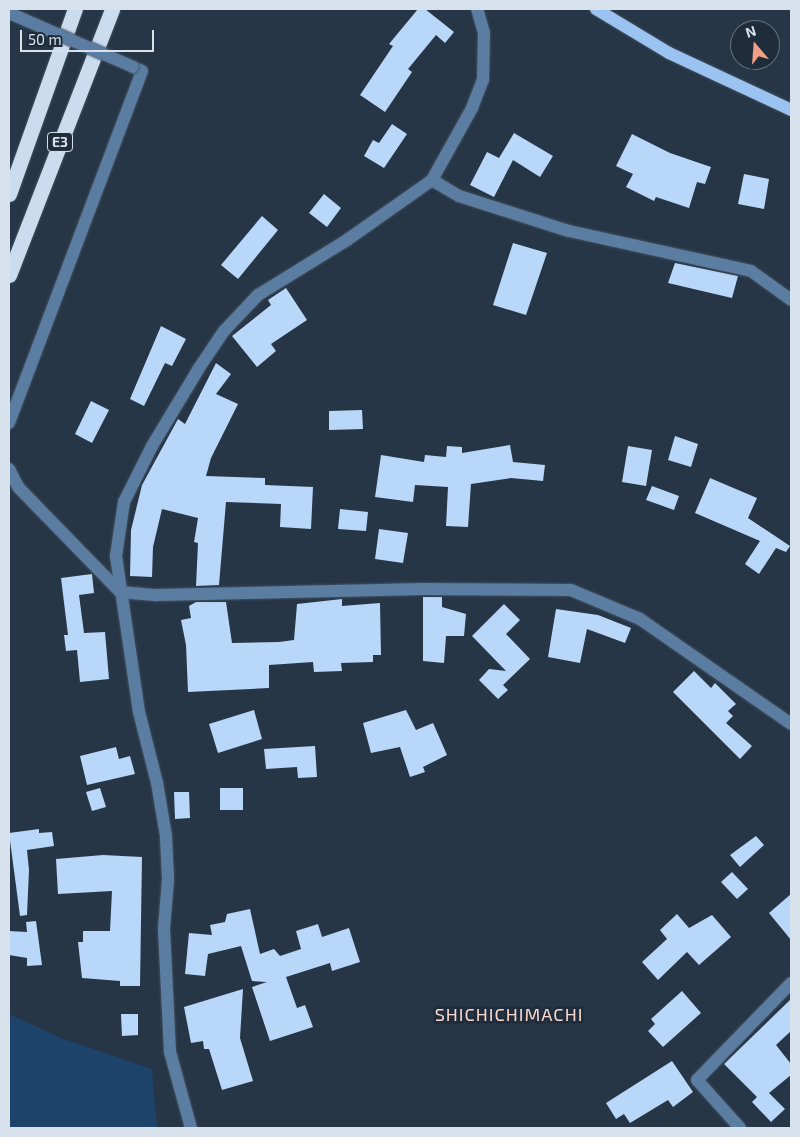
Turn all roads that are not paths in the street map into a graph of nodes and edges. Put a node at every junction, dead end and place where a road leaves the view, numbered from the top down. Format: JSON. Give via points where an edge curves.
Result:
{"nodes":[{"id":1,"x":75,"y":9,"type":"edge"},
{"id":2,"x":112,"y":9,"type":"edge"},
{"id":3,"x":477,"y":9,"type":"edge"},
{"id":4,"x":596,"y":9,"type":"edge"},
{"id":5,"x":9,"y":14,"type":"edge"},
{"id":6,"x":791,"y":110,"type":"edge"},
{"id":7,"x":432,"y":180,"type":"junction"},
{"id":8,"x":9,"y":194,"type":"edge"},
{"id":9,"x":9,"y":275,"type":"edge"},
{"id":10,"x":791,"y":300,"type":"edge"},
{"id":11,"x":9,"y":423,"type":"edge"},
{"id":12,"x":9,"y":469,"type":"edge"},
{"id":13,"x":120,"y":592,"type":"junction"},
{"id":14,"x":791,"y":724,"type":"edge"},
{"id":15,"x":791,"y":983,"type":"edge"},
{"id":16,"x":191,"y":1128,"type":"edge"},
{"id":17,"x":740,"y":1128,"type":"edge"}],
"edges":[{"from":1,"to":8,"type":"highway","number":"E3"},
{"from":2,"to":9,"type":"highway","number":"E3"},
{"from":3,"to":7,"type":"street","via":[[484,32],[483,80],[472,108]]},
{"from":4,"to":6,"type":"main road","via":[[669,52]]},
{"from":5,"to":11,"type":"street","bridge":true,"via":[[142,72]]},
{"from":7,"to":10,"type":"street","via":[[459,196],[569,231],[751,271]]},
{"from":7,"to":13,"type":"street","via":[[347,240],[258,294],[224,331],[152,446],[124,502],[116,556]]},
{"from":12,"to":13,"type":"street","via":[[18,487]]},
{"from":13,"to":14,"type":"street","via":[[157,595],[423,589],[571,590],[640,619]]},
{"from":13,"to":16,"type":"street","via":[[139,712],[166,836],[168,879],[164,928],[170,1052]]},
{"from":15,"to":17,"type":"street","via":[[697,1080]]}]}
